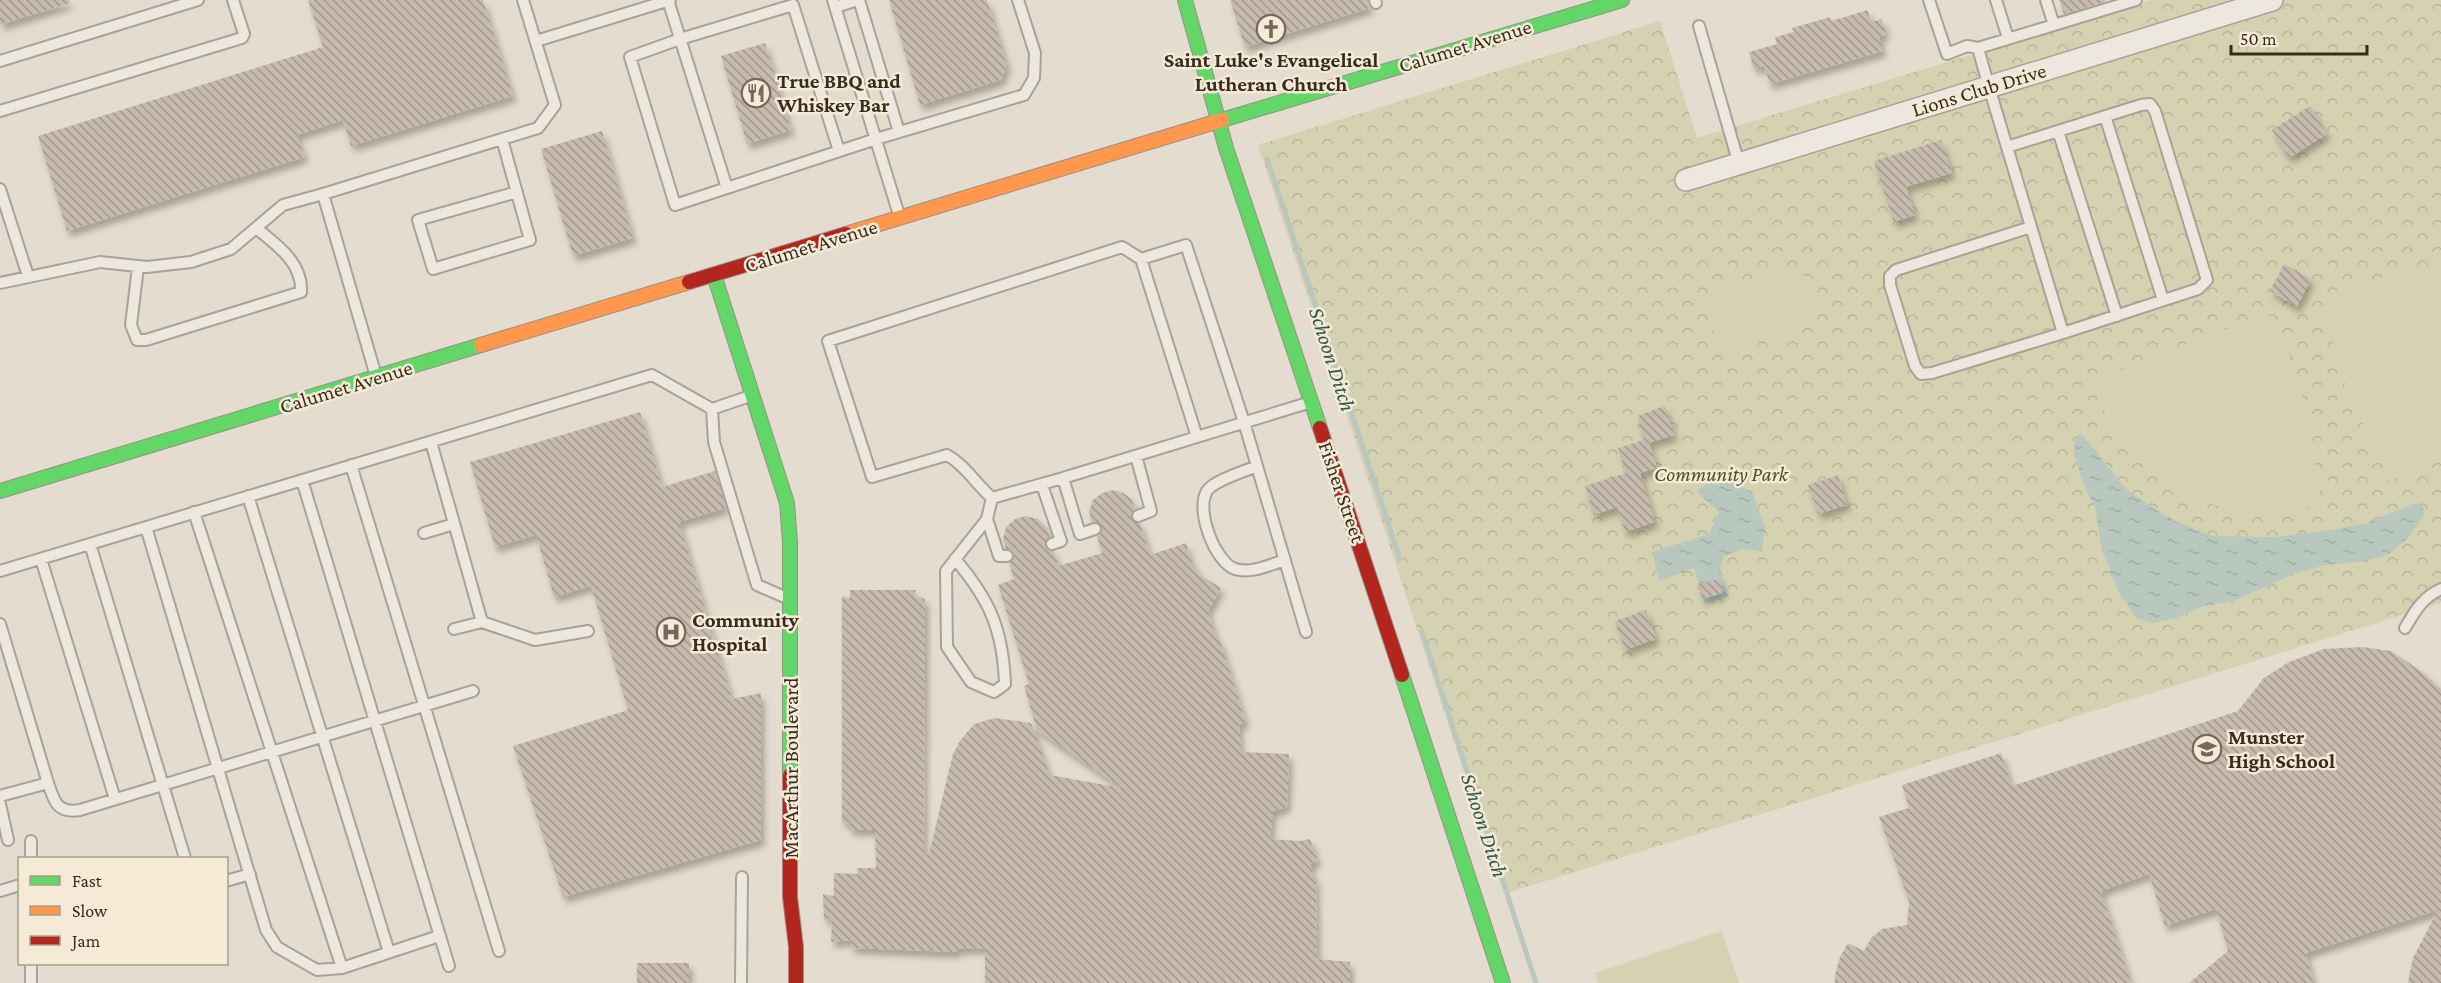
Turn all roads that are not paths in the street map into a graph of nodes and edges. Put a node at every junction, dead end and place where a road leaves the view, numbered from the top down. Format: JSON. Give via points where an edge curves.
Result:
{"nodes":[{"id":1,"x":198,"y":0,"type":"edge"},
{"id":2,"x":233,"y":0,"type":"edge"},
{"id":3,"x":523,"y":0,"type":"edge"},
{"id":4,"x":669,"y":0,"type":"edge"},
{"id":5,"x":858,"y":0,"type":"edge"},
{"id":6,"x":1018,"y":0,"type":"edge"},
{"id":7,"x":1185,"y":0,"type":"edge"},
{"id":8,"x":1622,"y":0,"type":"edge"},
{"id":9,"x":1929,"y":0,"type":"edge"},
{"id":10,"x":1996,"y":0,"type":"edge"},
{"id":11,"x":2046,"y":0,"type":"edge"},
{"id":12,"x":2136,"y":0,"type":"edge"},
{"id":13,"x":2270,"y":0,"type":"edge"},
{"id":14,"x":834,"y":3,"type":"edge"},
{"id":15,"x":2054,"y":25,"type":"junction"},
{"id":16,"x":1699,"y":26,"type":"dead end"},
{"id":17,"x":2008,"y":38,"type":"junction"},
{"id":18,"x":680,"y":39,"type":"junction"},
{"id":19,"x":536,"y":40,"type":"junction"},
{"id":20,"x":1978,"y":48,"type":"junction"},
{"id":21,"x":0,"y":61,"type":"edge"},
{"id":22,"x":1989,"y":87,"type":"junction"},
{"id":23,"x":0,"y":111,"type":"edge"},
{"id":24,"x":2105,"y":116,"type":"junction"},
{"id":25,"x":1218,"y":120,"type":"junction"},
{"id":26,"x":2058,"y":131,"type":"junction"},
{"id":27,"x":899,"y":132,"type":"junction"},
{"id":28,"x":502,"y":139,"type":"junction"},
{"id":29,"x":876,"y":139,"type":"junction"},
{"id":30,"x":2007,"y":147,"type":"junction"},
{"id":31,"x":838,"y":151,"type":"junction"},
{"id":32,"x":1739,"y":164,"type":"junction"},
{"id":33,"x":1686,"y":180,"type":"dead end"},
{"id":34,"x":727,"y":188,"type":"junction"},
{"id":35,"x":0,"y":189,"type":"edge"},
{"id":36,"x":517,"y":192,"type":"junction"},
{"id":37,"x":323,"y":194,"type":"junction"},
{"id":38,"x":900,"y":219,"type":"junction"},
{"id":39,"x":2031,"y":227,"type":"junction"},
{"id":40,"x":256,"y":228,"type":"junction"},
{"id":41,"x":1141,"y":259,"type":"junction"},
{"id":42,"x":138,"y":267,"type":"junction"},
{"id":43,"x":714,"y":275,"type":"junction"},
{"id":44,"x":28,"y":276,"type":"junction"},
{"id":45,"x":0,"y":283,"type":"edge"},
{"id":46,"x":2163,"y":300,"type":"junction"},
{"id":47,"x":2117,"y":316,"type":"junction"},
{"id":48,"x":2063,"y":333,"type":"junction"},
{"id":49,"x":377,"y":377,"type":"junction"},
{"id":50,"x":753,"y":395,"type":"junction"},
{"id":51,"x":1311,"y":402,"type":"junction"},
{"id":52,"x":712,"y":409,"type":"junction"},
{"id":53,"x":1244,"y":422,"type":"junction"},
{"id":54,"x":1197,"y":437,"type":"junction"},
{"id":55,"x":430,"y":442,"type":"junction"},
{"id":56,"x":1136,"y":456,"type":"junction"},
{"id":57,"x":351,"y":465,"type":"junction"},
{"id":58,"x":1257,"y":466,"type":"junction"},
{"id":59,"x":1063,"y":478,"type":"junction"},
{"id":60,"x":302,"y":480,"type":"junction"},
{"id":61,"x":1042,"y":485,"type":"junction"},
{"id":62,"x":0,"y":491,"type":"edge"},
{"id":63,"x":248,"y":496,"type":"junction"},
{"id":64,"x":992,"y":498,"type":"junction"},
{"id":65,"x":194,"y":512,"type":"junction"},
{"id":66,"x":1138,"y":516,"type":"dead end"},
{"id":67,"x":987,"y":519,"type":"junction"},
{"id":68,"x":454,"y":524,"type":"junction"},
{"id":69,"x":146,"y":527,"type":"junction"},
{"id":70,"x":1095,"y":529,"type":"dead end"},
{"id":71,"x":424,"y":533,"type":"dead end"},
{"id":72,"x":90,"y":543,"type":"junction"},
{"id":73,"x":1052,"y":544,"type":"dead end"},
{"id":74,"x":1007,"y":556,"type":"dead end"},
{"id":75,"x":40,"y":558,"type":"junction"},
{"id":76,"x":955,"y":559,"type":"junction"},
{"id":77,"x":1285,"y":560,"type":"junction"},
{"id":78,"x":0,"y":571,"type":"edge"},
{"id":79,"x":2441,"y":589,"type":"edge"},
{"id":80,"x":790,"y":600,"type":"junction"},
{"id":81,"x":482,"y":622,"type":"junction"},
{"id":82,"x":0,"y":624,"type":"edge"},
{"id":83,"x":2405,"y":628,"type":"dead end"},
{"id":84,"x":454,"y":629,"type":"dead end"},
{"id":85,"x":588,"y":631,"type":"dead end"},
{"id":86,"x":1306,"y":632,"type":"dead end"},
{"id":87,"x":473,"y":691,"type":"dead end"},
{"id":88,"x":424,"y":705,"type":"junction"},
{"id":89,"x":373,"y":721,"type":"junction"},
{"id":90,"x":323,"y":736,"type":"junction"},
{"id":91,"x":272,"y":752,"type":"junction"},
{"id":92,"x":219,"y":768,"type":"junction"},
{"id":93,"x":48,"y":783,"type":"junction"},
{"id":94,"x":164,"y":785,"type":"junction"},
{"id":95,"x":0,"y":796,"type":"edge"},
{"id":96,"x":115,"y":799,"type":"junction"},
{"id":97,"x":0,"y":804,"type":"edge"},
{"id":98,"x":8,"y":840,"type":"dead end"},
{"id":99,"x":31,"y":841,"type":"dead end"},
{"id":100,"x":31,"y":857,"type":"edge"},
{"id":101,"x":184,"y":857,"type":"edge"},
{"id":102,"x":250,"y":874,"type":"junction"},
{"id":103,"x":742,"y":877,"type":"dead end"},
{"id":104,"x":228,"y":880,"type":"edge"},
{"id":105,"x":18,"y":886,"type":"edge"},
{"id":106,"x":0,"y":891,"type":"edge"},
{"id":107,"x":439,"y":936,"type":"junction"},
{"id":108,"x":499,"y":951,"type":"dead end"},
{"id":109,"x":388,"y":952,"type":"junction"},
{"id":110,"x":31,"y":965,"type":"edge"},
{"id":111,"x":449,"y":966,"type":"dead end"},
{"id":112,"x":342,"y":968,"type":"junction"},
{"id":113,"x":30,"y":983,"type":"edge"},
{"id":114,"x":741,"y":983,"type":"edge"},
{"id":115,"x":796,"y":983,"type":"edge"},
{"id":116,"x":1503,"y":983,"type":"edge"}],
"edges":[{"from":1,"to":21,"type":"lane"},
{"from":2,"to":23,"type":"lane","via":[[242,38]]},
{"from":3,"to":19,"type":"lane"},
{"from":4,"to":18,"type":"lane"},
{"from":4,"to":19,"type":"lane"},
{"from":5,"to":14,"type":"lane"},
{"from":5,"to":27,"type":"lane"},
{"from":6,"to":27,"type":"lane","via":[[1035,54],[1034,78],[1024,95]]},
{"from":7,"to":25,"type":"street","name":"Fisher Street"},
{"from":8,"to":25,"type":"street","name":"Calumet Avenue"},
{"from":9,"to":20,"type":"lane","via":[[1947,54],[1967,46]]},
{"from":10,"to":17,"type":"lane"},
{"from":11,"to":15,"type":"lane"},
{"from":12,"to":15,"type":"lane"},
{"from":13,"to":22,"type":"street","name":"Lions Club Drive"},
{"from":14,"to":29,"type":"lane"},
{"from":15,"to":17,"type":"lane"},
{"from":16,"to":32,"type":"lane"},
{"from":17,"to":20,"type":"lane"},
{"from":18,"to":31,"type":"lane","via":[[793,5]]},
{"from":18,"to":34,"type":"lane"},
{"from":18,"to":34,"type":"lane","via":[[630,57],[675,205]]},
{"from":19,"to":28,"type":"lane","via":[[555,105],[538,128]]},
{"from":20,"to":22,"type":"lane"},
{"from":22,"to":30,"type":"lane"},
{"from":22,"to":32,"type":"street","name":"Lions Club Drive"},
{"from":24,"to":26,"type":"lane"},
{"from":24,"to":46,"type":"lane"},
{"from":24,"to":46,"type":"lane","via":[[2150,104],[2155,111],[2207,280],[2198,289]]},
{"from":25,"to":38,"type":"street","name":"Calumet Avenue"},
{"from":25,"to":51,"type":"street","name":"Fisher Street"},
{"from":26,"to":30,"type":"lane"},
{"from":26,"to":47,"type":"lane"},
{"from":27,"to":29,"type":"lane"},
{"from":28,"to":36,"type":"lane"},
{"from":28,"to":37,"type":"lane"},
{"from":29,"to":31,"type":"lane"},
{"from":29,"to":38,"type":"lane"},
{"from":30,"to":39,"type":"lane"},
{"from":31,"to":34,"type":"lane"},
{"from":32,"to":33,"type":"street","name":"Lions Club Drive"},
{"from":35,"to":44,"type":"lane"},
{"from":36,"to":36,"type":"lane","via":[[530,240],[433,270],[418,220]]},
{"from":37,"to":40,"type":"lane","via":[[283,206]]},
{"from":37,"to":49,"type":"lane"},
{"from":38,"to":43,"type":"street","name":"Calumet Avenue"},
{"from":39,"to":48,"type":"lane"},
{"from":39,"to":48,"type":"lane","via":[[1896,270],[1890,276],[1914,366],[1921,374],[1932,373]]},
{"from":40,"to":42,"type":"lane","via":[[231,249],[191,262]]},
{"from":40,"to":42,"type":"lane","via":[[280,247],[296,268],[301,292],[137,340],[131,325]]},
{"from":41,"to":53,"type":"lane","via":[[1186,245]]},
{"from":41,"to":54,"type":"lane"},
{"from":41,"to":64,"type":"lane","via":[[1122,247],[828,341],[872,477],[947,455],[960,462]]},
{"from":42,"to":44,"type":"lane","via":[[100,262]]},
{"from":43,"to":49,"type":"street","name":"Calumet Avenue"},
{"from":43,"to":50,"type":"street","name":"MacArthur Boulevard"},
{"from":44,"to":45,"type":"lane"},
{"from":46,"to":47,"type":"lane"},
{"from":47,"to":48,"type":"lane"},
{"from":49,"to":62,"type":"street","name":"Calumet Avenue"},
{"from":50,"to":52,"type":"lane"},
{"from":50,"to":80,"type":"street","name":"MacArthur Boulevard","via":[[787,502]]},
{"from":51,"to":53,"type":"lane"},
{"from":51,"to":116,"type":"street","name":"Fisher Street"},
{"from":52,"to":55,"type":"lane","via":[[652,375]]},
{"from":52,"to":80,"type":"lane","via":[[714,442],[757,585]]},
{"from":53,"to":54,"type":"lane"},
{"from":53,"to":58,"type":"lane"},
{"from":54,"to":56,"type":"lane"},
{"from":55,"to":57,"type":"lane"},
{"from":55,"to":68,"type":"lane"},
{"from":56,"to":59,"type":"lane"},
{"from":56,"to":66,"type":"lane","via":[[1152,511]]},
{"from":57,"to":60,"type":"lane"},
{"from":57,"to":88,"type":"lane"},
{"from":58,"to":77,"type":"lane"},
{"from":58,"to":77,"type":"lane","via":[[1207,490],[1205,524],[1219,555],[1233,568],[1249,571]]},
{"from":59,"to":61,"type":"lane"},
{"from":59,"to":70,"type":"lane","via":[[1080,534]]},
{"from":60,"to":63,"type":"lane"},
{"from":60,"to":89,"type":"lane"},
{"from":61,"to":64,"type":"lane"},
{"from":61,"to":73,"type":"lane","via":[[1061,541]]},
{"from":63,"to":65,"type":"lane"},
{"from":63,"to":90,"type":"lane"},
{"from":64,"to":67,"type":"lane"},
{"from":65,"to":69,"type":"lane"},
{"from":65,"to":91,"type":"lane"},
{"from":67,"to":74,"type":"lane","via":[[999,556]]},
{"from":67,"to":76,"type":"lane"},
{"from":68,"to":71,"type":"lane"},
{"from":68,"to":81,"type":"lane"},
{"from":69,"to":72,"type":"lane"},
{"from":69,"to":92,"type":"lane"},
{"from":72,"to":75,"type":"lane"},
{"from":72,"to":94,"type":"lane"},
{"from":75,"to":78,"type":"lane"},
{"from":75,"to":96,"type":"lane"},
{"from":76,"to":76,"type":"lane","via":[[946,571],[947,647],[971,682],[994,692],[1005,684],[1004,653],[989,604]]},
{"from":77,"to":86,"type":"lane"},
{"from":79,"to":83,"type":"lane","via":[[2420,604]]},
{"from":80,"to":115,"type":"street","name":"MacArthur Boulevard","via":[[790,897]]},
{"from":81,"to":84,"type":"lane"},
{"from":81,"to":85,"type":"lane","via":[[535,640]]},
{"from":82,"to":93,"type":"lane"},
{"from":87,"to":88,"type":"lane"},
{"from":88,"to":89,"type":"lane"},
{"from":88,"to":108,"type":"lane"},
{"from":89,"to":90,"type":"lane"},
{"from":89,"to":107,"type":"lane"},
{"from":90,"to":91,"type":"lane"},
{"from":90,"to":109,"type":"lane"},
{"from":91,"to":92,"type":"lane"},
{"from":91,"to":112,"type":"lane"},
{"from":92,"to":94,"type":"lane"},
{"from":92,"to":102,"type":"lane"},
{"from":93,"to":95,"type":"lane"},
{"from":93,"to":96,"type":"lane","via":[[55,802],[71,812]]},
{"from":94,"to":96,"type":"lane"},
{"from":94,"to":101,"type":"lane"},
{"from":97,"to":98,"type":"lane"},
{"from":99,"to":100,"type":"lane"},
{"from":102,"to":104,"type":"lane"},
{"from":102,"to":112,"type":"lane","via":[[266,930],[277,947],[317,970]]},
{"from":103,"to":114,"type":"lane"},
{"from":105,"to":106,"type":"lane"},
{"from":107,"to":109,"type":"lane"},
{"from":107,"to":111,"type":"lane"},
{"from":109,"to":112,"type":"lane"},
{"from":110,"to":113,"type":"lane"}]}
